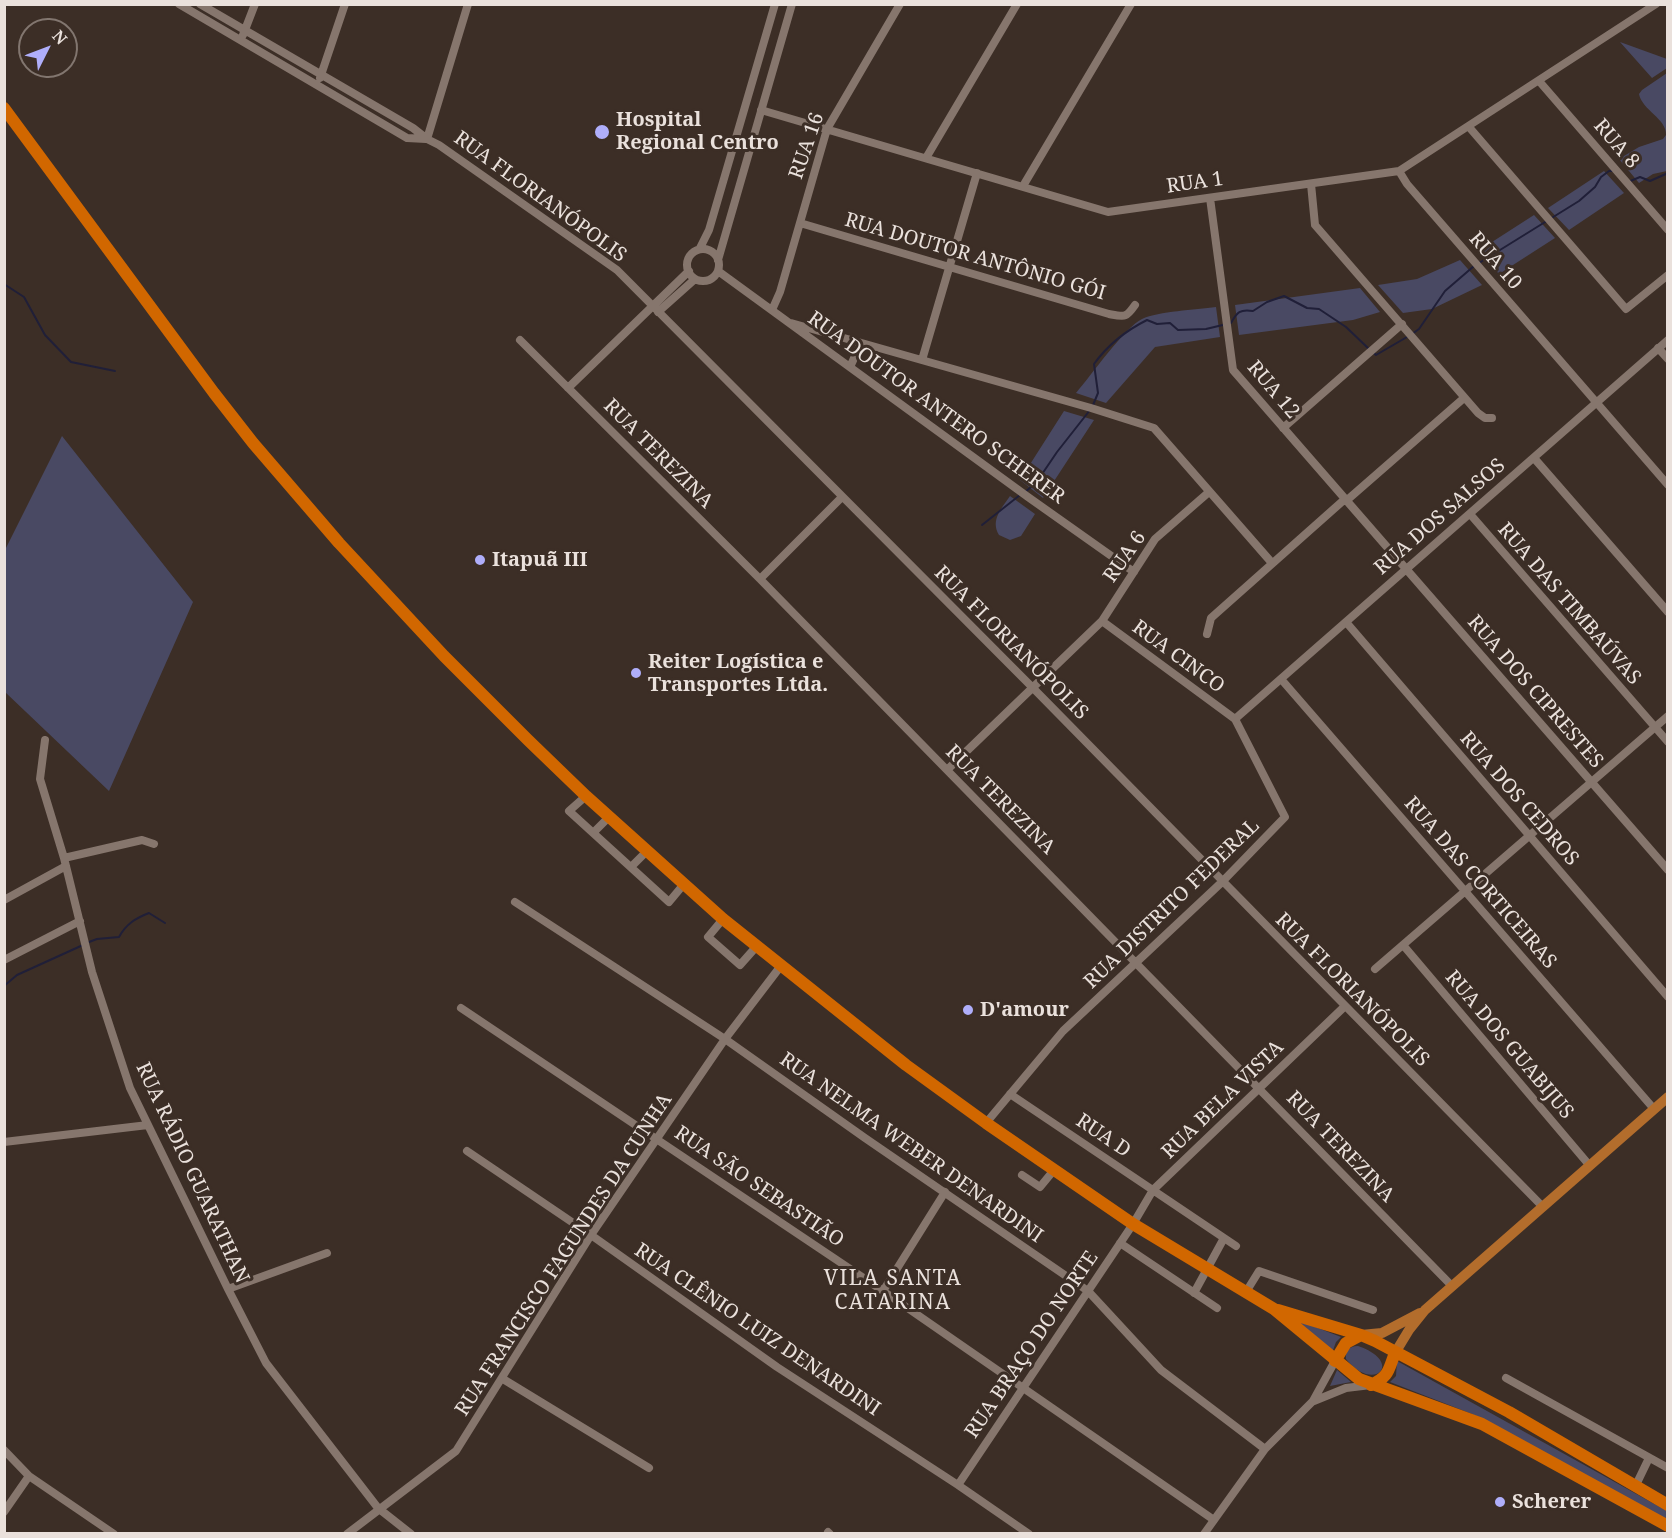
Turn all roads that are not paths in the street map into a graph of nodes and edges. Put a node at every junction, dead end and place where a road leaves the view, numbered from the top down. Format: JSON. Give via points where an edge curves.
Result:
{"nodes":[{"id":1,"x":179,"y":4,"type":"edge"},
{"id":2,"x":200,"y":4,"type":"edge"},
{"id":3,"x":255,"y":4,"type":"edge"},
{"id":4,"x":345,"y":4,"type":"edge"},
{"id":5,"x":468,"y":4,"type":"edge"},
{"id":6,"x":774,"y":4,"type":"edge"},
{"id":7,"x":792,"y":4,"type":"edge"},
{"id":8,"x":900,"y":4,"type":"edge"},
{"id":9,"x":1017,"y":4,"type":"edge"},
{"id":10,"x":1131,"y":4,"type":"edge"},
{"id":11,"x":1656,"y":4,"type":"edge"},
{"id":12,"x":245,"y":31,"type":"junction"},
{"id":13,"x":240,"y":40,"type":"junction"},
{"id":14,"x":760,"y":54,"type":"junction"},
{"id":15,"x":776,"y":58,"type":"junction"},
{"id":16,"x":321,"y":75,"type":"junction"},
{"id":17,"x":1539,"y":81,"type":"junction"},
{"id":18,"x":316,"y":84,"type":"junction"},
{"id":19,"x":4,"y":108,"type":"edge"},
{"id":20,"x":761,"y":110,"type":"junction"},
{"id":21,"x":1469,"y":127,"type":"junction"},
{"id":22,"x":827,"y":129,"type":"junction"},
{"id":23,"x":427,"y":139,"type":"junction"},
{"id":24,"x":926,"y":158,"type":"junction"},
{"id":25,"x":1399,"y":171,"type":"junction"},
{"id":26,"x":977,"y":172,"type":"junction"},
{"id":27,"x":1311,"y":184,"type":"junction"},
{"id":28,"x":1023,"y":186,"type":"junction"},
{"id":29,"x":1210,"y":198,"type":"junction"},
{"id":30,"x":800,"y":223,"type":"junction"},
{"id":31,"x":1668,"y":230,"type":"edge"},
{"id":32,"x":700,"y":248,"type":"junction"},
{"id":33,"x":718,"y":260,"type":"junction"},
{"id":34,"x":949,"y":267,"type":"junction"},
{"id":35,"x":689,"y":271,"type":"junction"},
{"id":36,"x":718,"y":271,"type":"junction"},
{"id":37,"x":1668,"y":275,"type":"edge"},
{"id":38,"x":695,"y":279,"type":"junction"},
{"id":39,"x":1135,"y":304,"type":"dead end"},
{"id":40,"x":652,"y":305,"type":"junction"},
{"id":41,"x":772,"y":310,"type":"junction"},
{"id":42,"x":658,"y":312,"type":"junction"},
{"id":43,"x":791,"y":323,"type":"junction"},
{"id":44,"x":1402,"y":324,"type":"junction"},
{"id":45,"x":520,"y":340,"type":"dead end"},
{"id":46,"x":1668,"y":340,"type":"edge"},
{"id":47,"x":861,"y":343,"type":"junction"},
{"id":48,"x":1658,"y":348,"type":"junction"},
{"id":49,"x":1668,"y":359,"type":"edge"},
{"id":50,"x":922,"y":360,"type":"junction"},
{"id":51,"x":850,"y":367,"type":"junction"},
{"id":52,"x":568,"y":388,"type":"junction"},
{"id":53,"x":1464,"y":398,"type":"junction"},
{"id":54,"x":1596,"y":403,"type":"junction"},
{"id":55,"x":1492,"y":418,"type":"dead end"},
{"id":56,"x":1283,"y":428,"type":"junction"},
{"id":57,"x":1534,"y":458,"type":"junction"},
{"id":58,"x":1668,"y":485,"type":"edge"},
{"id":59,"x":1209,"y":492,"type":"junction"},
{"id":60,"x":843,"y":497,"type":"junction"},
{"id":61,"x":1346,"y":500,"type":"junction"},
{"id":62,"x":1470,"y":514,"type":"junction"},
{"id":63,"x":1377,"y":536,"type":"joint"},
{"id":64,"x":1272,"y":563,"type":"junction"},
{"id":65,"x":1407,"y":569,"type":"junction"},
{"id":66,"x":1134,"y":572,"type":"junction"},
{"id":67,"x":760,"y":579,"type":"junction"},
{"id":68,"x":1668,"y":612,"type":"edge"},
{"id":69,"x":1102,"y":621,"type":"junction"},
{"id":70,"x":1346,"y":622,"type":"junction"},
{"id":71,"x":1207,"y":634,"type":"dead end"},
{"id":72,"x":1281,"y":679,"type":"junction"},
{"id":73,"x":1033,"y":688,"type":"junction"},
{"id":74,"x":1668,"y":716,"type":"edge"},
{"id":75,"x":1235,"y":719,"type":"junction"},
{"id":76,"x":1654,"y":727,"type":"junction"},
{"id":77,"x":45,"y":740,"type":"dead end"},
{"id":78,"x":1668,"y":742,"type":"edge"},
{"id":79,"x":947,"y":770,"type":"junction"},
{"id":80,"x":1591,"y":782,"type":"junction"},
{"id":81,"x":586,"y":796,"type":"junction"},
{"id":82,"x":609,"y":817,"type":"junction"},
{"id":83,"x":593,"y":833,"type":"junction"},
{"id":84,"x":1529,"y":836,"type":"junction"},
{"id":85,"x":154,"y":844,"type":"dead end"},
{"id":86,"x":647,"y":851,"type":"junction"},
{"id":87,"x":65,"y":862,"type":"junction"},
{"id":88,"x":631,"y":867,"type":"junction"},
{"id":89,"x":1668,"y":870,"type":"edge"},
{"id":90,"x":1222,"y":882,"type":"junction"},
{"id":91,"x":684,"y":884,"type":"junction"},
{"id":92,"x":1465,"y":891,"type":"junction"},
{"id":93,"x":4,"y":900,"type":"edge"},
{"id":94,"x":515,"y":902,"type":"dead end"},
{"id":95,"x":723,"y":919,"type":"junction"},
{"id":96,"x":80,"y":921,"type":"junction"},
{"id":97,"x":1402,"y":945,"type":"junction"},
{"id":98,"x":756,"y":947,"type":"junction"},
{"id":99,"x":4,"y":960,"type":"edge"},
{"id":100,"x":1137,"y":963,"type":"junction"},
{"id":101,"x":780,"y":967,"type":"junction"},
{"id":102,"x":1375,"y":969,"type":"dead end"},
{"id":103,"x":1668,"y":997,"type":"edge"},
{"id":104,"x":1344,"y":1007,"type":"junction"},
{"id":105,"x":461,"y":1008,"type":"dead end"},
{"id":106,"x":725,"y":1039,"type":"junction"},
{"id":107,"x":1259,"y":1088,"type":"junction"},
{"id":108,"x":1010,"y":1094,"type":"junction"},
{"id":109,"x":1668,"y":1097,"type":"edge"},
{"id":110,"x":1654,"y":1109,"type":"junction"},
{"id":111,"x":986,"y":1123,"type":"junction"},
{"id":112,"x":148,"y":1125,"type":"junction"},
{"id":113,"x":657,"y":1138,"type":"junction"},
{"id":114,"x":4,"y":1142,"type":"edge"},
{"id":115,"x":467,"y":1151,"type":"dead end"},
{"id":116,"x":1590,"y":1166,"type":"junction"},
{"id":117,"x":1054,"y":1170,"type":"junction"},
{"id":118,"x":1022,"y":1175,"type":"dead end"},
{"id":119,"x":1153,"y":1190,"type":"junction"},
{"id":120,"x":945,"y":1192,"type":"junction"},
{"id":121,"x":1543,"y":1207,"type":"junction"},
{"id":122,"x":1133,"y":1224,"type":"junction"},
{"id":123,"x":591,"y":1235,"type":"junction"},
{"id":124,"x":1224,"y":1238,"type":"junction"},
{"id":125,"x":1120,"y":1243,"type":"junction"},
{"id":126,"x":1236,"y":1246,"type":"dead end"},
{"id":127,"x":327,"y":1253,"type":"dead end"},
{"id":128,"x":1207,"y":1268,"type":"junction"},
{"id":129,"x":1452,"y":1286,"type":"junction"},
{"id":130,"x":228,"y":1289,"type":"junction"},
{"id":131,"x":883,"y":1291,"type":"junction"},
{"id":132,"x":1088,"y":1291,"type":"junction"},
{"id":133,"x":1246,"y":1292,"type":"junction"},
{"id":134,"x":1194,"y":1293,"type":"junction"},
{"id":135,"x":1217,"y":1308,"type":"dead end"},
{"id":136,"x":1274,"y":1309,"type":"junction"},
{"id":137,"x":1373,"y":1310,"type":"dead end"},
{"id":138,"x":1425,"y":1310,"type":"junction"},
{"id":139,"x":1361,"y":1335,"type":"junction"},
{"id":140,"x":1395,"y":1353,"type":"junction"},
{"id":141,"x":1335,"y":1361,"type":"junction"},
{"id":142,"x":1506,"y":1378,"type":"dead end"},
{"id":143,"x":502,"y":1379,"type":"junction"},
{"id":144,"x":1371,"y":1385,"type":"junction"},
{"id":145,"x":1023,"y":1389,"type":"junction"},
{"id":146,"x":1313,"y":1401,"type":"junction"},
{"id":147,"x":1265,"y":1449,"type":"junction"},
{"id":148,"x":4,"y":1450,"type":"edge"},
{"id":149,"x":1649,"y":1458,"type":"junction"},
{"id":150,"x":649,"y":1468,"type":"dead end"},
{"id":151,"x":1668,"y":1468,"type":"edge"},
{"id":152,"x":29,"y":1476,"type":"junction"},
{"id":153,"x":958,"y":1485,"type":"junction"},
{"id":154,"x":1635,"y":1487,"type":"junction"},
{"id":155,"x":1668,"y":1505,"type":"edge"},
{"id":156,"x":378,"y":1508,"type":"junction"},
{"id":157,"x":4,"y":1512,"type":"edge"},
{"id":158,"x":1214,"y":1520,"type":"junction"},
{"id":159,"x":1668,"y":1526,"type":"edge"},
{"id":160,"x":114,"y":1533,"type":"edge"},
{"id":161,"x":347,"y":1533,"type":"edge"},
{"id":162,"x":411,"y":1533,"type":"edge"},
{"id":163,"x":1029,"y":1533,"type":"edge"},
{"id":164,"x":1204,"y":1533,"type":"edge"}],
"edges":[{"from":1,"to":13,"type":"street","name":"RUA FLORIANÓPOLIS"},
{"from":2,"to":12,"type":"street","name":"RUA FLORIANÓPOLIS"},
{"from":3,"to":12,"type":"street"},
{"from":4,"to":16,"type":"street"},
{"from":5,"to":23,"type":"street"},
{"from":6,"to":14,"type":"street"},
{"from":7,"to":15,"type":"street"},
{"from":8,"to":22,"type":"street","name":"RUA 16"},
{"from":9,"to":24,"type":"street"},
{"from":10,"to":28,"type":"street"},
{"from":11,"to":17,"type":"street","name":"RUA 1"},
{"from":12,"to":13,"type":"street"},
{"from":12,"to":16,"type":"street","name":"RUA FLORIANÓPOLIS"},
{"from":13,"to":18,"type":"street","name":"RUA FLORIANÓPOLIS"},
{"from":14,"to":15,"type":"street"},
{"from":14,"to":32,"type":"street","via":[[709,230]]},
{"from":15,"to":20,"type":"street"},
{"from":16,"to":18,"type":"street"},
{"from":16,"to":23,"type":"street","name":"RUA FLORIANÓPOLIS"},
{"from":17,"to":21,"type":"street","name":"RUA 1"},
{"from":17,"to":31,"type":"street","name":"RUA 8"},
{"from":18,"to":23,"type":"street","name":"RUA FLORIANÓPOLIS","via":[[407,138]]},
{"from":19,"to":81,"type":"highway","via":[[167,333],[253,443],[444,656]]},
{"from":20,"to":22,"type":"street","name":"RUA 1"},
{"from":20,"to":33,"type":"street"},
{"from":21,"to":25,"type":"street","name":"RUA 1"},
{"from":21,"to":37,"type":"street","via":[[1626,309]]},
{"from":22,"to":24,"type":"street","name":"RUA 1"},
{"from":22,"to":30,"type":"street","name":"RUA 16"},
{"from":23,"to":40,"type":"street","name":"RUA FLORIANÓPOLIS","via":[[608,262]]},
{"from":24,"to":26,"type":"street","name":"RUA 1"},
{"from":25,"to":27,"type":"street","name":"RUA 1"},
{"from":25,"to":54,"type":"street","name":"RUA 10"},
{"from":26,"to":28,"type":"street","name":"RUA 1"},
{"from":26,"to":34,"type":"street"},
{"from":27,"to":29,"type":"street","name":"RUA 1"},
{"from":27,"to":44,"type":"street","via":[[1315,225]]},
{"from":28,"to":29,"type":"street","name":"RUA 1","via":[[1107,212]]},
{"from":29,"to":56,"type":"street","name":"RUA 12","via":[[1233,370]]},
{"from":30,"to":34,"type":"street","name":"RUA DOUTOR ANTÔNIO GÓI"},
{"from":30,"to":41,"type":"street","name":"RUA 16"},
{"from":32,"to":33,"type":"street","via":[[709,250]]},
{"from":32,"to":35,"type":"street","via":[[690,256]]},
{"from":33,"to":36,"type":"street"},
{"from":34,"to":39,"type":"street","name":"RUA DOUTOR ANTÔNIO GÓI","via":[[1124,317]]},
{"from":34,"to":50,"type":"street"},
{"from":35,"to":38,"type":"street"},
{"from":35,"to":40,"type":"street"},
{"from":36,"to":38,"type":"street","via":[[712,279]]},
{"from":36,"to":41,"type":"street","name":"RUA DOUTOR ANTERO SCHERER"},
{"from":38,"to":42,"type":"street"},
{"from":40,"to":42,"type":"street","name":"RUA FLORIANÓPOLIS"},
{"from":40,"to":52,"type":"street"},
{"from":41,"to":43,"type":"street","name":"RUA DOUTOR ANTERO SCHERER"},
{"from":42,"to":60,"type":"street","name":"RUA FLORIANÓPOLIS"},
{"from":43,"to":47,"type":"street"},
{"from":43,"to":51,"type":"street","name":"RUA DOUTOR ANTERO SCHERER"},
{"from":44,"to":53,"type":"street"},
{"from":44,"to":56,"type":"street"},
{"from":45,"to":52,"type":"street","name":"RUA TEREZINA"},
{"from":46,"to":48,"type":"street","name":"RUA DOS SALSOS"},
{"from":47,"to":50,"type":"street"},
{"from":47,"to":51,"type":"street"},
{"from":48,"to":49,"type":"street"},
{"from":48,"to":54,"type":"street","name":"RUA DOS SALSOS"},
{"from":50,"to":59,"type":"street","via":[[1154,428]]},
{"from":51,"to":66,"type":"street","name":"RUA DOUTOR ANTERO SCHERER"},
{"from":52,"to":67,"type":"street","name":"RUA TEREZINA"},
{"from":53,"to":55,"type":"street","via":[[1478,413]]},
{"from":53,"to":61,"type":"street"},
{"from":54,"to":57,"type":"street","name":"RUA DOS SALSOS"},
{"from":54,"to":58,"type":"street","name":"RUA 10"},
{"from":56,"to":61,"type":"street","name":"RUA 12"},
{"from":57,"to":62,"type":"street","name":"RUA DOS SALSOS"},
{"from":57,"to":68,"type":"street"},
{"from":59,"to":64,"type":"street"},
{"from":59,"to":66,"type":"street","name":"RUA 6","via":[[1155,539]]},
{"from":60,"to":67,"type":"street"},
{"from":60,"to":73,"type":"street","name":"RUA FLORIANÓPOLIS"},
{"from":61,"to":63,"type":"street","name":"RUA 12"},
{"from":61,"to":64,"type":"street"},
{"from":62,"to":65,"type":"street","name":"RUA DOS SALSOS"},
{"from":62,"to":76,"type":"street","name":"RUA DAS TIMBAÚVAS"},
{"from":63,"to":65,"type":"street","name":"RUA DOS CIPRESTES"},
{"from":64,"to":71,"type":"street","via":[[1211,618]]},
{"from":65,"to":70,"type":"street","name":"RUA DOS SALSOS"},
{"from":65,"to":80,"type":"street","name":"RUA DOS CIPRESTES"},
{"from":66,"to":69,"type":"street","name":"RUA 6"},
{"from":67,"to":79,"type":"street","name":"RUA TEREZINA"},
{"from":69,"to":73,"type":"street","name":"RUA 6"},
{"from":69,"to":75,"type":"street","name":"RUA CINCO"},
{"from":70,"to":72,"type":"street","name":"RUA DOS SALSOS"},
{"from":70,"to":84,"type":"street","name":"RUA DOS CEDROS"},
{"from":72,"to":75,"type":"street","name":"RUA DOS SALSOS"},
{"from":72,"to":92,"type":"street","name":"RUA DAS CORTICEIRAS"},
{"from":73,"to":79,"type":"street","name":"RUA 6"},
{"from":73,"to":90,"type":"street","name":"RUA FLORIANÓPOLIS"},
{"from":74,"to":76,"type":"street"},
{"from":75,"to":90,"type":"street","name":"RUA DISTRITO FEDERAL","via":[[1286,817]]},
{"from":76,"to":78,"type":"street","name":"RUA DAS TIMBAÚVAS"},
{"from":76,"to":80,"type":"street"},
{"from":77,"to":87,"type":"street","name":"RUA RÁDIO GUARATHAN","via":[[40,779]]},
{"from":79,"to":100,"type":"street","name":"RUA TEREZINA"},
{"from":80,"to":84,"type":"street"},
{"from":80,"to":89,"type":"street","name":"RUA DOS CIPRESTES"},
{"from":81,"to":82,"type":"highway"},
{"from":81,"to":83,"type":"street","via":[[569,812]]},
{"from":82,"to":83,"type":"street"},
{"from":82,"to":86,"type":"highway"},
{"from":83,"to":88,"type":"street"},
{"from":84,"to":92,"type":"street"},
{"from":84,"to":103,"type":"street","name":"RUA DOS CEDROS"},
{"from":85,"to":87,"type":"street","via":[[142,840]]},
{"from":86,"to":88,"type":"street"},
{"from":86,"to":91,"type":"highway"},
{"from":87,"to":93,"type":"street"},
{"from":87,"to":96,"type":"street","name":"RUA RÁDIO GUARATHAN"},
{"from":88,"to":91,"type":"street","via":[[669,902]]},
{"from":90,"to":100,"type":"street","name":"RUA DISTRITO FEDERAL"},
{"from":90,"to":104,"type":"street","name":"RUA FLORIANÓPOLIS"},
{"from":91,"to":95,"type":"highway"},
{"from":92,"to":97,"type":"street"},
{"from":92,"to":110,"type":"street","name":"RUA DAS CORTICEIRAS"},
{"from":94,"to":106,"type":"street","name":"RUA NELMA WEBER DENARDINI"},
{"from":95,"to":98,"type":"highway"},
{"from":95,"to":98,"type":"street","via":[[708,937],[740,965]]},
{"from":96,"to":99,"type":"street"},
{"from":96,"to":112,"type":"street","name":"RUA RÁDIO GUARATHAN","via":[[92,972],[130,1088]]},
{"from":97,"to":102,"type":"street"},
{"from":97,"to":116,"type":"street","name":"RUA DOS GUABIJUS"},
{"from":98,"to":101,"type":"highway"},
{"from":100,"to":107,"type":"street","name":"RUA TEREZINA"},
{"from":100,"to":108,"type":"street","name":"RUA DISTRITO FEDERAL","via":[[1063,1031]]},
{"from":101,"to":106,"type":"street","name":"RUA FRANCISCO FAGUNDES DA CUNHA"},
{"from":101,"to":111,"type":"highway"},
{"from":104,"to":107,"type":"street","name":"RUA BELA VISTA"},
{"from":104,"to":121,"type":"street","name":"RUA FLORIANÓPOLIS"},
{"from":105,"to":113,"type":"street","name":"RUA SÃO SEBASTIÃO"},
{"from":106,"to":113,"type":"street","name":"RUA FRANCISCO FAGUNDES DA CUNHA"},
{"from":106,"to":120,"type":"street","name":"RUA NELMA WEBER DENARDINI"},
{"from":107,"to":119,"type":"street","name":"RUA BELA VISTA"},
{"from":107,"to":129,"type":"street","name":"RUA TEREZINA"},
{"from":108,"to":111,"type":"street","name":"RUA DISTRITO FEDERAL"},
{"from":108,"to":119,"type":"street","name":"RUA D"},
{"from":109,"to":110,"type":"main road"},
{"from":110,"to":116,"type":"main road"},
{"from":111,"to":117,"type":"highway"},
{"from":112,"to":114,"type":"street"},
{"from":112,"to":130,"type":"street","name":"RUA RÁDIO GUARATHAN"},
{"from":113,"to":123,"type":"street","name":"RUA FRANCISCO FAGUNDES DA CUNHA"},
{"from":113,"to":131,"type":"street","name":"RUA SÃO SEBASTIÃO"},
{"from":115,"to":123,"type":"street","name":"RUA CLÊNIO LUIZ DENARDINI"},
{"from":116,"to":121,"type":"main road"},
{"from":117,"to":118,"type":"street","via":[[1040,1186]]},
{"from":117,"to":122,"type":"highway"},
{"from":119,"to":122,"type":"street","name":"RUA BELA VISTA"},
{"from":119,"to":124,"type":"street","name":"RUA D"},
{"from":120,"to":131,"type":"street"},
{"from":120,"to":132,"type":"street","name":"RUA NELMA WEBER DENARDINI"},
{"from":121,"to":129,"type":"main road"},
{"from":122,"to":125,"type":"street","name":"RUA BRAÇO DO NORTE"},
{"from":122,"to":128,"type":"highway"},
{"from":123,"to":143,"type":"street","name":"RUA FRANCISCO FAGUNDES DA CUNHA"},
{"from":123,"to":153,"type":"street","name":"RUA CLÊNIO LUIZ DENARDINI","via":[[777,1367]]},
{"from":124,"to":126,"type":"street","name":"RUA D"},
{"from":124,"to":128,"type":"street"},
{"from":125,"to":132,"type":"street","name":"RUA BRAÇO DO NORTE"},
{"from":125,"to":134,"type":"street"},
{"from":127,"to":130,"type":"street"},
{"from":128,"to":133,"type":"highway"},
{"from":128,"to":134,"type":"street"},
{"from":129,"to":138,"type":"main road"},
{"from":130,"to":156,"type":"street","name":"RUA RÁDIO GUARATHAN","via":[[266,1363]]},
{"from":131,"to":145,"type":"street","name":"RUA SÃO SEBASTIÃO"},
{"from":132,"to":145,"type":"street","name":"RUA BRAÇO DO NORTE"},
{"from":132,"to":147,"type":"street","name":"RUA NELMA WEBER DENARDINI","via":[[1161,1370]]},
{"from":133,"to":136,"type":"highway"},
{"from":133,"to":137,"type":"street","via":[[1259,1271]]},
{"from":134,"to":135,"type":"street"},
{"from":136,"to":139,"type":"highway"},
{"from":136,"to":141,"type":"highway"},
{"from":138,"to":139,"type":"main road","via":[[1382,1333]]},
{"from":138,"to":140,"type":"main road"},
{"from":139,"to":140,"type":"highway"},
{"from":139,"to":141,"type":"highway","via":[[1346,1343]]},
{"from":140,"to":144,"type":"highway","via":[[1383,1380]]},
{"from":140,"to":154,"type":"highway","via":[[1509,1412]]},
{"from":141,"to":144,"type":"highway"},
{"from":141,"to":146,"type":"street"},
{"from":142,"to":149,"type":"street"},
{"from":143,"to":150,"type":"street"},
{"from":143,"to":156,"type":"street","name":"RUA FRANCISCO FAGUNDES DA CUNHA","via":[[456,1451]]},
{"from":144,"to":146,"type":"street","via":[[1346,1388]]},
{"from":144,"to":159,"type":"highway","via":[[1482,1424]]},
{"from":145,"to":153,"type":"street","name":"RUA BRAÇO DO NORTE"},
{"from":145,"to":158,"type":"street","name":"RUA SÃO SEBASTIÃO"},
{"from":146,"to":147,"type":"street"},
{"from":147,"to":158,"type":"street"},
{"from":148,"to":152,"type":"street"},
{"from":149,"to":151,"type":"street"},
{"from":149,"to":154,"type":"street"},
{"from":152,"to":157,"type":"street"},
{"from":152,"to":160,"type":"street"},
{"from":153,"to":163,"type":"street","name":"RUA CLÊNIO LUIZ DENARDINI"},
{"from":154,"to":155,"type":"highway"},
{"from":156,"to":161,"type":"street","name":"RUA FRANCISCO FAGUNDES DA CUNHA"},
{"from":156,"to":162,"type":"street","name":"RUA RÁDIO GUARATHAN"},
{"from":158,"to":164,"type":"street"}]}
